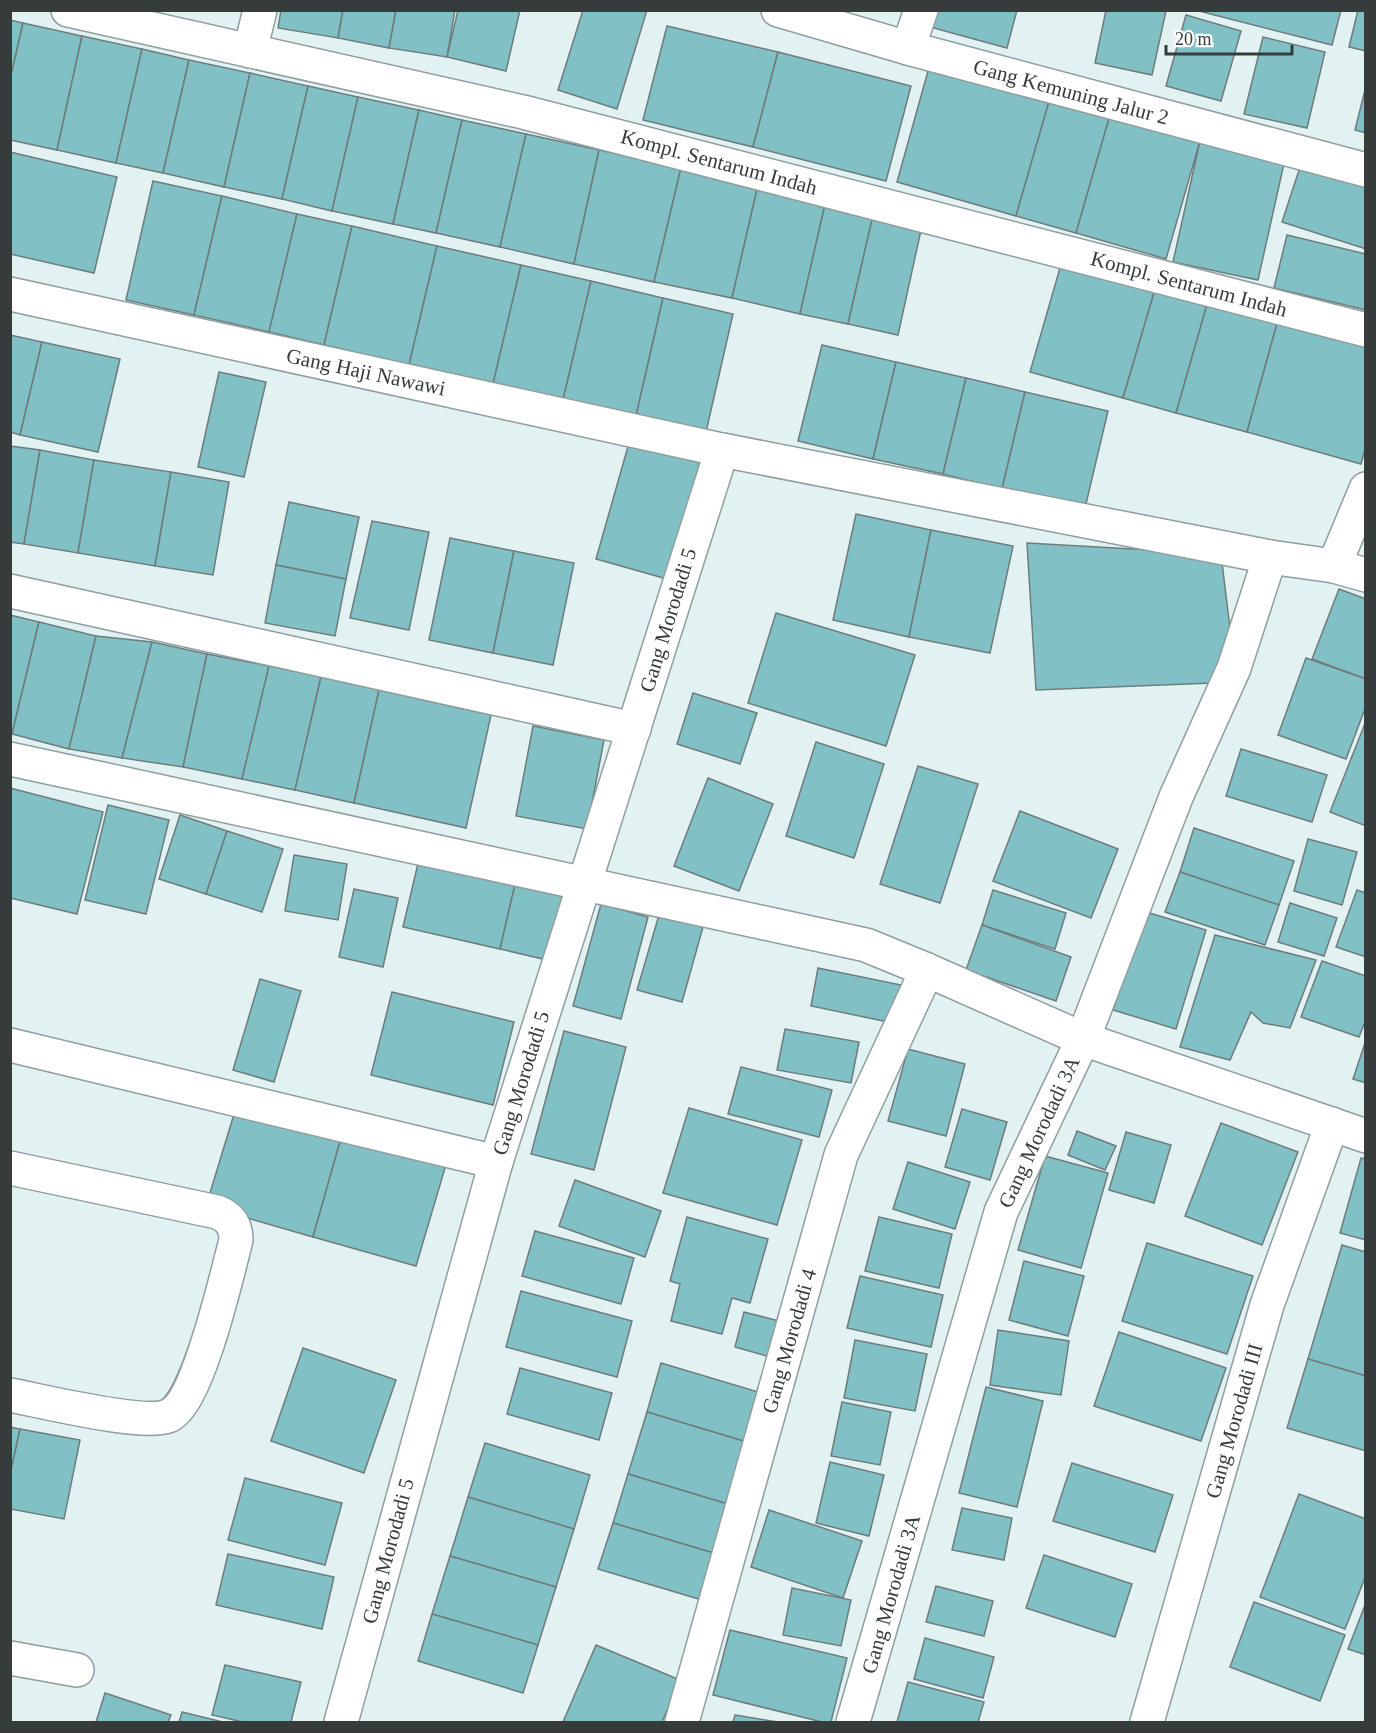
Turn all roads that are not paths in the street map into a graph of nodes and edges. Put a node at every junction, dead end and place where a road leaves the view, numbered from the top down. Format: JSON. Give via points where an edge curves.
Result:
{"nodes":[{"id":1,"x":69,"y":10,"type":"edge"},
{"id":2,"x":260,"y":10,"type":"edge"},
{"id":3,"x":778,"y":10,"type":"edge"},
{"id":4,"x":921,"y":10,"type":"edge"},
{"id":5,"x":908,"y":48,"type":"junction"},
{"id":6,"x":250,"y":51,"type":"junction"},
{"id":7,"x":1365,"y":170,"type":"edge"},
{"id":8,"x":10,"y":294,"type":"edge"},
{"id":9,"x":1365,"y":330,"type":"edge"},
{"id":10,"x":722,"y":450,"type":"junction"},
{"id":11,"x":1365,"y":489,"type":"edge"},
{"id":12,"x":1270,"y":557,"type":"junction"},
{"id":13,"x":1334,"y":566,"type":"junction"},
{"id":14,"x":1365,"y":575,"type":"edge"},
{"id":15,"x":10,"y":591,"type":"edge"},
{"id":16,"x":634,"y":729,"type":"junction"},
{"id":17,"x":10,"y":759,"type":"edge"},
{"id":18,"x":583,"y":883,"type":"junction"},
{"id":19,"x":927,"y":970,"type":"junction"},
{"id":20,"x":1083,"y":1040,"type":"junction"},
{"id":21,"x":10,"y":1045,"type":"edge"},
{"id":22,"x":1332,"y":1124,"type":"junction"},
{"id":23,"x":1365,"y":1136,"type":"edge"},
{"id":24,"x":496,"y":1162,"type":"junction"},
{"id":25,"x":10,"y":1168,"type":"edge"},
{"id":26,"x":10,"y":1395,"type":"edge"},
{"id":27,"x":10,"y":1658,"type":"edge"},
{"id":28,"x":77,"y":1670,"type":"dead end"},
{"id":29,"x":341,"y":1722,"type":"edge"},
{"id":30,"x":682,"y":1722,"type":"edge"},
{"id":31,"x":853,"y":1722,"type":"edge"},
{"id":32,"x":1147,"y":1722,"type":"edge"}],
"edges":[{"from":1,"to":6,"type":"street","name":"Kompl. Sentarum Indah"},
{"from":2,"to":6,"type":"street"},
{"from":3,"to":5,"type":"street","name":"Gang Kemuning Jalur 2"},
{"from":4,"to":5,"type":"street"},
{"from":5,"to":7,"type":"street","name":"Gang Kemuning Jalur 2"},
{"from":6,"to":9,"type":"street","name":"Kompl. Sentarum Indah","via":[[523,112]]},
{"from":8,"to":10,"type":"street","name":"Gang Haji Nawawi"},
{"from":10,"to":12,"type":"street","name":"Gang Haji Nawawi"},
{"from":10,"to":16,"type":"street","name":"Gang Morodadi 5"},
{"from":11,"to":13,"type":"street"},
{"from":12,"to":13,"type":"street","name":"Gang Haji Nawawi"},
{"from":12,"to":20,"type":"street","name":"Gang Morodadi 3A","via":[[1234,668],[1176,797]]},
{"from":13,"to":14,"type":"street","name":"Gang Haji Nawawi"},
{"from":15,"to":16,"type":"street"},
{"from":16,"to":18,"type":"street","name":"Gang Morodadi 5"},
{"from":17,"to":18,"type":"street"},
{"from":18,"to":19,"type":"street","via":[[866,945]]},
{"from":18,"to":24,"type":"street","name":"Gang Morodadi 5"},
{"from":19,"to":20,"type":"street"},
{"from":19,"to":30,"type":"street","name":"Gang Morodadi 4","via":[[841,1155]]},
{"from":20,"to":22,"type":"street"},
{"from":20,"to":31,"type":"street","name":"Gang Morodadi 3A","via":[[1001,1212]]},
{"from":21,"to":24,"type":"street"},
{"from":22,"to":23,"type":"street"},
{"from":22,"to":32,"type":"street","name":"Gang Morodadi III","via":[[1267,1305]]},
{"from":24,"to":29,"type":"street","name":"Gang Morodadi 5"},
{"from":25,"to":26,"type":"street","via":[[217,1212],[234,1226],[236,1240],[197,1375],[179,1407],[169,1416],[142,1419]]},
{"from":27,"to":28,"type":"street"}]}
